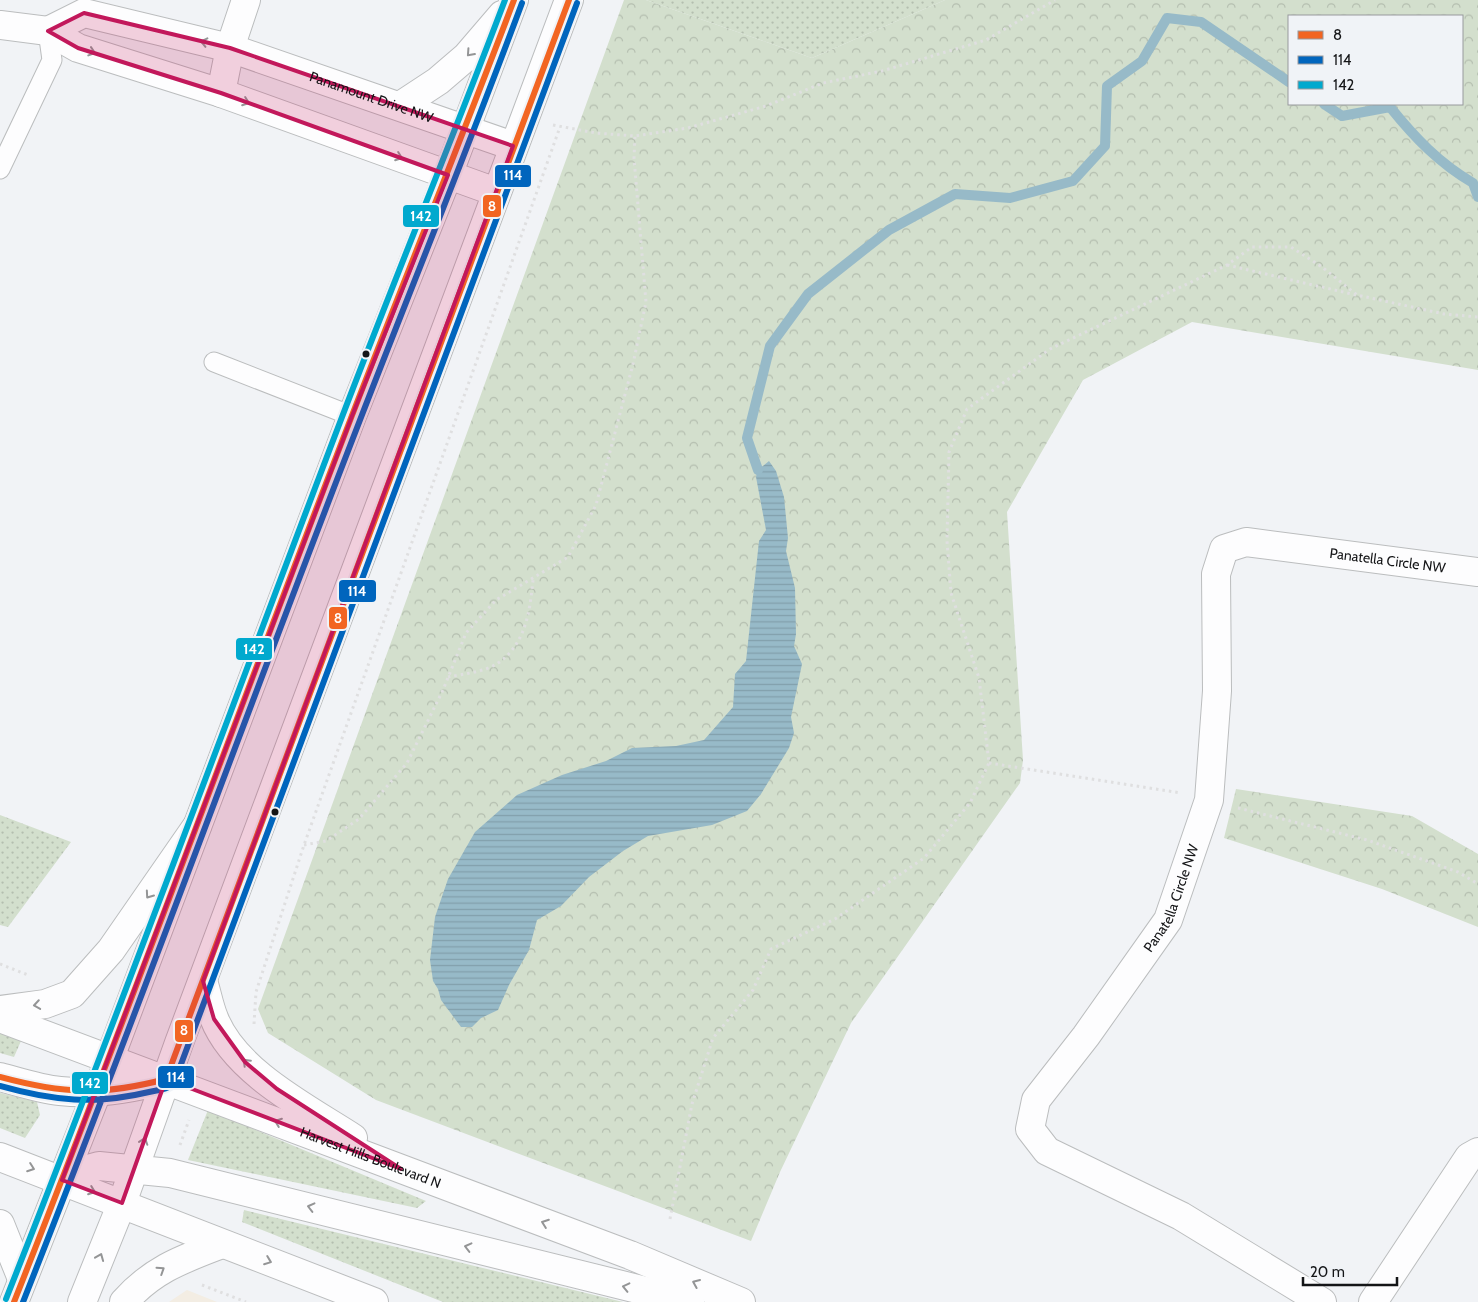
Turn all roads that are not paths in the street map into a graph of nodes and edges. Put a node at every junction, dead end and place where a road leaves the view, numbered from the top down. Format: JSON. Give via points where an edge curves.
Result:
{"nodes":[{"id":1,"x":246,"y":0,"type":"edge"},
{"id":2,"x":569,"y":0,"type":"edge"},
{"id":3,"x":514,"y":1,"type":"edge"},
{"id":4,"x":0,"y":25,"type":"edge"},
{"id":5,"x":48,"y":31,"type":"junction"},
{"id":6,"x":230,"y":48,"type":"junction"},
{"id":7,"x":221,"y":93,"type":"junction"},
{"id":8,"x":400,"y":106,"type":"junction"},
{"id":9,"x":466,"y":130,"type":"junction"},
{"id":10,"x":513,"y":146,"type":"junction"},
{"id":11,"x":0,"y":169,"type":"edge"},
{"id":12,"x":448,"y":175,"type":"junction"},
{"id":13,"x":496,"y":192,"type":"junction"},
{"id":14,"x":214,"y":362,"type":"dead end"},
{"id":15,"x":352,"y":416,"type":"junction"},
{"id":16,"x":1478,"y":572,"type":"edge"},
{"id":17,"x":197,"y":826,"type":"junction"},
{"id":18,"x":203,"y":981,"type":"junction"},
{"id":19,"x":0,"y":1010,"type":"edge"},
{"id":20,"x":0,"y":1018,"type":"edge"},
{"id":21,"x":109,"y":1060,"type":"junction"},
{"id":22,"x":0,"y":1077,"type":"edge"},
{"id":23,"x":166,"y":1079,"type":"junction"},
{"id":24,"x":97,"y":1092,"type":"junction"},
{"id":25,"x":1478,"y":1152,"type":"edge"},
{"id":26,"x":0,"y":1157,"type":"edge"},
{"id":27,"x":401,"y":1169,"type":"junction"},
{"id":28,"x":134,"y":1170,"type":"junction"},
{"id":29,"x":62,"y":1180,"type":"junction"},
{"id":30,"x":122,"y":1203,"type":"junction"},
{"id":31,"x":0,"y":1224,"type":"edge"},
{"id":32,"x":222,"y":1244,"type":"junction"},
{"id":33,"x":18,"y":1291,"type":"edge"},
{"id":34,"x":82,"y":1302,"type":"edge"},
{"id":35,"x":124,"y":1302,"type":"edge"},
{"id":36,"x":374,"y":1302,"type":"edge"},
{"id":37,"x":690,"y":1302,"type":"edge"},
{"id":38,"x":741,"y":1302,"type":"edge"},
{"id":39,"x":1322,"y":1302,"type":"edge"},
{"id":40,"x":1373,"y":1302,"type":"edge"}],
"edges":[{"from":1,"to":6,"type":"street"},
{"from":2,"to":10,"type":"street"},
{"from":3,"to":8,"type":"street","one_way":true,"via":[[466,58]]},
{"from":3,"to":9,"type":"street"},
{"from":4,"to":5,"type":"street"},
{"from":6,"to":5,"type":"street","name":"Panamount Drive NW","one_way":true,"via":[[84,14]]},
{"from":5,"to":7,"type":"street","one_way":true,"via":[[78,48]]},
{"from":5,"to":11,"type":"lane","via":[[52,60]]},
{"from":6,"to":7,"type":"street"},
{"from":6,"to":8,"type":"street","name":"Panamount Drive NW"},
{"from":7,"to":12,"type":"street","one_way":true},
{"from":8,"to":9,"type":"street","name":"Panamount Drive NW"},
{"from":9,"to":10,"type":"street","name":"Panamount Drive NW"},
{"from":9,"to":12,"type":"street"},
{"from":10,"to":13,"type":"street"},
{"from":12,"to":13,"type":"street"},
{"from":12,"to":15,"type":"street"},
{"from":13,"to":18,"type":"street"},
{"from":14,"to":15,"type":"lane"},
{"from":15,"to":17,"type":"street"},
{"from":16,"to":39,"type":"street","name":"Panatella Circle NW","via":[[1246,542],[1224,549],[1216,574],[1217,691],[1209,800],[1178,892],[1168,920],[1036,1100],[1030,1129],[1047,1151],[1181,1216]]},
{"from":17,"to":19,"type":"street","one_way":true,"via":[[111,950],[72,994],[45,1004]]},
{"from":17,"to":21,"type":"street"},
{"from":18,"to":23,"type":"street"},
{"from":27,"to":18,"type":"street","one_way":true,"via":[[277,1088],[245,1062],[214,1019]]},
{"from":20,"to":21,"type":"street","name":"Harvest Hills Boulevard N"},
{"from":21,"to":23,"type":"street","name":"Harvest Hills Boulevard N"},
{"from":21,"to":24,"type":"street"},
{"from":22,"to":24,"type":"street","via":[[59,1091]]},
{"from":23,"to":24,"type":"street","via":[[130,1090]]},
{"from":27,"to":23,"type":"street","name":"Harvest Hills Boulevard N","one_way":true},
{"from":28,"to":23,"type":"street","one_way":true},
{"from":24,"to":29,"type":"street"},
{"from":25,"to":40,"type":"street","via":[[1469,1157]]},
{"from":26,"to":29,"type":"street","one_way":true},
{"from":38,"to":27,"type":"street","name":"Harvest Hills Boulevard N","one_way":true,"via":[[630,1255]]},
{"from":28,"to":29,"type":"street","via":[[99,1166]]},
{"from":28,"to":30,"type":"street"},
{"from":37,"to":28,"type":"street","one_way":true,"via":[[170,1173]]},
{"from":29,"to":30,"type":"street","one_way":true},
{"from":29,"to":33,"type":"street"},
{"from":30,"to":32,"type":"street"},
{"from":34,"to":30,"type":"street","one_way":true},
{"from":31,"to":33,"type":"street"},
{"from":35,"to":32,"type":"street","one_way":true,"via":[[157,1271]]},
{"from":32,"to":36,"type":"street","one_way":true}]}
